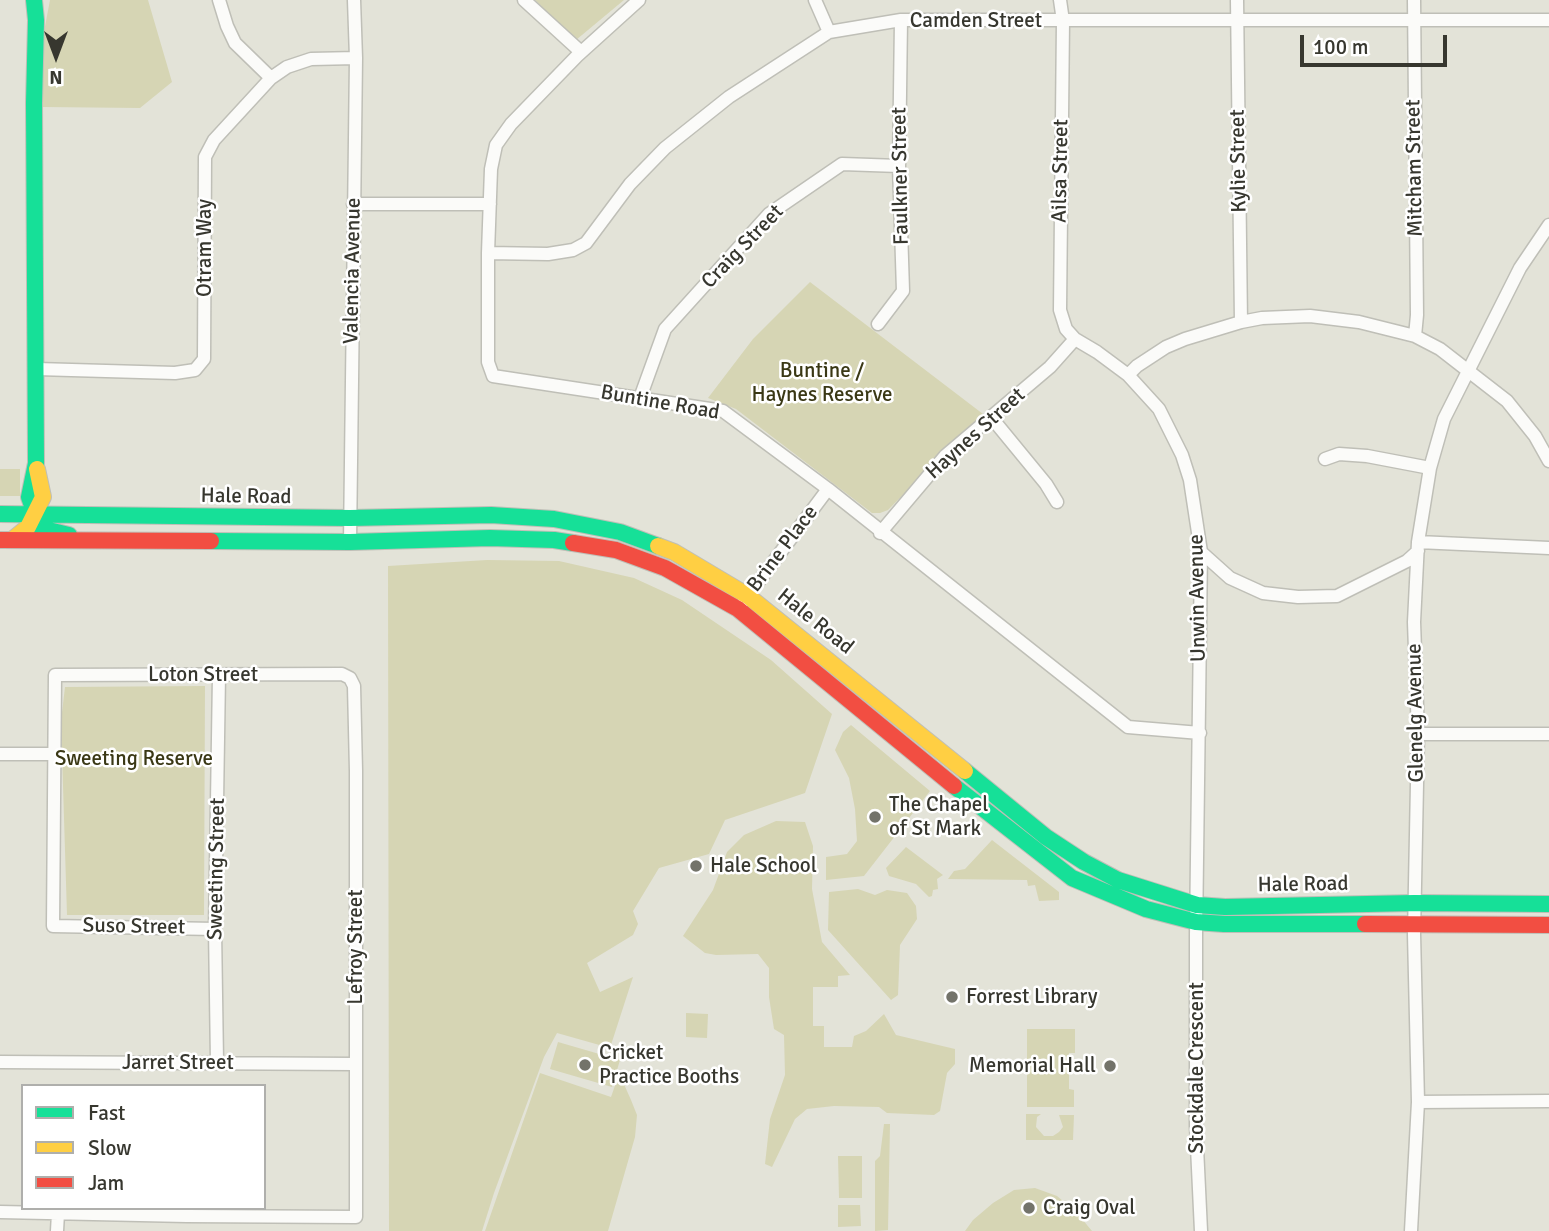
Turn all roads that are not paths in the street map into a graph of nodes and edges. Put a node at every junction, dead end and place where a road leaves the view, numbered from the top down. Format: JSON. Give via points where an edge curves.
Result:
{"nodes":[{"id":1,"x":34,"y":0,"type":"edge"},
{"id":2,"x":43,"y":0,"type":"edge"},
{"id":3,"x":219,"y":0,"type":"edge"},
{"id":4,"x":354,"y":0,"type":"edge"},
{"id":5,"x":524,"y":0,"type":"edge"},
{"id":6,"x":639,"y":0,"type":"edge"},
{"id":7,"x":815,"y":0,"type":"edge"},
{"id":8,"x":1060,"y":0,"type":"edge"},
{"id":9,"x":1237,"y":0,"type":"edge"},
{"id":10,"x":1414,"y":0,"type":"edge"},
{"id":11,"x":36,"y":20,"type":"junction"},
{"id":12,"x":901,"y":20,"type":"junction"},
{"id":13,"x":1237,"y":20,"type":"junction"},
{"id":14,"x":1549,"y":20,"type":"edge"},
{"id":15,"x":1063,"y":21,"type":"junction"},
{"id":16,"x":1413,"y":21,"type":"junction"},
{"id":17,"x":829,"y":32,"type":"junction"},
{"id":18,"x":581,"y":52,"type":"junction"},
{"id":19,"x":356,"y":58,"type":"junction"},
{"id":20,"x":271,"y":78,"type":"junction"},
{"id":21,"x":899,"y":166,"type":"junction"},
{"id":22,"x":353,"y":204,"type":"junction"},
{"id":23,"x":490,"y":204,"type":"junction"},
{"id":24,"x":1549,"y":225,"type":"edge"},
{"id":25,"x":488,"y":253,"type":"junction"},
{"id":26,"x":1241,"y":322,"type":"junction"},
{"id":27,"x":878,"y":324,"type":"dead end"},
{"id":28,"x":1415,"y":336,"type":"junction"},
{"id":29,"x":1075,"y":338,"type":"junction"},
{"id":30,"x":37,"y":369,"type":"junction"},
{"id":31,"x":1469,"y":371,"type":"junction"},
{"id":32,"x":1128,"y":375,"type":"junction"},
{"id":33,"x":640,"y":398,"type":"junction"},
{"id":34,"x":991,"y":417,"type":"junction"},
{"id":35,"x":1325,"y":459,"type":"dead end"},
{"id":36,"x":1549,"y":461,"type":"edge"},
{"id":37,"x":1430,"y":468,"type":"junction"},
{"id":38,"x":828,"y":489,"type":"junction"},
{"id":39,"x":1057,"y":502,"type":"dead end"},
{"id":40,"x":0,"y":514,"type":"edge"},
{"id":41,"x":35,"y":515,"type":"junction"},
{"id":42,"x":350,"y":519,"type":"junction"},
{"id":43,"x":880,"y":533,"type":"junction"},
{"id":44,"x":6,"y":540,"type":"edge"},
{"id":45,"x":91,"y":540,"type":"junction"},
{"id":46,"x":350,"y":542,"type":"junction"},
{"id":47,"x":1418,"y":546,"type":"junction"},
{"id":48,"x":1549,"y":548,"type":"edge"},
{"id":49,"x":1201,"y":552,"type":"junction"},
{"id":50,"x":743,"y":602,"type":"junction"},
{"id":51,"x":219,"y":675,"type":"junction"},
{"id":52,"x":350,"y":678,"type":"joint"},
{"id":53,"x":1199,"y":733,"type":"junction"},
{"id":54,"x":1418,"y":734,"type":"junction"},
{"id":55,"x":1549,"y":734,"type":"edge"},
{"id":56,"x":0,"y":754,"type":"edge"},
{"id":57,"x":54,"y":754,"type":"junction"},
{"id":58,"x":1414,"y":903,"type":"junction"},
{"id":59,"x":1549,"y":904,"type":"edge"},
{"id":60,"x":1198,"y":905,"type":"junction"},
{"id":61,"x":1196,"y":922,"type":"junction"},
{"id":62,"x":1414,"y":925,"type":"junction"},
{"id":63,"x":1549,"y":925,"type":"edge"},
{"id":64,"x":215,"y":929,"type":"junction"},
{"id":65,"x":0,"y":1062,"type":"edge"},
{"id":66,"x":218,"y":1062,"type":"junction"},
{"id":67,"x":355,"y":1064,"type":"junction"},
{"id":68,"x":1418,"y":1101,"type":"junction"},
{"id":69,"x":1549,"y":1101,"type":"edge"},
{"id":70,"x":0,"y":1212,"type":"edge"},
{"id":71,"x":58,"y":1213,"type":"junction"},
{"id":72,"x":293,"y":1217,"type":"junction"},
{"id":73,"x":57,"y":1231,"type":"edge"},
{"id":74,"x":293,"y":1231,"type":"edge"},
{"id":75,"x":1201,"y":1231,"type":"edge"},
{"id":76,"x":1411,"y":1231,"type":"edge"}],
"edges":[{"from":1,"to":11,"type":"main road"},
{"from":2,"to":11,"type":"main road"},
{"from":3,"to":20,"type":"street","via":[[236,43]]},
{"from":4,"to":19,"type":"street","name":"Valencia Avenue"},
{"from":5,"to":18,"type":"street"},
{"from":6,"to":18,"type":"street","name":"Buntine Road"},
{"from":7,"to":17,"type":"street"},
{"from":8,"to":15,"type":"street","name":"Ailsa Street"},
{"from":9,"to":13,"type":"street","name":"Kylie Street"},
{"from":10,"to":16,"type":"street","name":"Mitcham Street"},
{"from":11,"to":30,"type":"main road"},
{"from":12,"to":15,"type":"street","name":"Camden Street"},
{"from":12,"to":17,"type":"street","name":"Camden Street"},
{"from":12,"to":21,"type":"street","name":"Faulkner Street"},
{"from":13,"to":15,"type":"street","name":"Camden Street"},
{"from":13,"to":16,"type":"street","name":"Camden Street"},
{"from":13,"to":26,"type":"street","name":"Kylie Street"},
{"from":14,"to":16,"type":"street","name":"Camden Street"},
{"from":15,"to":29,"type":"street","name":"Ailsa Street","via":[[1060,310],[1066,329]]},
{"from":16,"to":28,"type":"street","name":"Mitcham Street"},
{"from":17,"to":25,"type":"street","name":"Camden Street","via":[[729,96],[666,148],[630,184],[586,243],[548,254]]},
{"from":18,"to":23,"type":"street","name":"Buntine Road","via":[[496,145]]},
{"from":19,"to":20,"type":"street","name":"Otram Way","via":[[311,59]]},
{"from":19,"to":22,"type":"street","name":"Valencia Avenue"},
{"from":20,"to":30,"type":"street","name":"Otram Way","via":[[214,140],[205,158],[204,359],[195,370],[175,373]]},
{"from":21,"to":27,"type":"street","name":"Faulkner Street","via":[[903,291]]},
{"from":21,"to":33,"type":"street","name":"Craig Street","via":[[842,164],[769,214],[665,329]]},
{"from":22,"to":23,"type":"street"},
{"from":22,"to":42,"type":"street","name":"Valencia Avenue"},
{"from":23,"to":25,"type":"street","name":"Buntine Road"},
{"from":24,"to":31,"type":"street","name":"Glenelg Avenue","via":[[1520,268]]},
{"from":25,"to":33,"type":"street","name":"Buntine Road","via":[[488,362],[493,376]]},
{"from":26,"to":28,"type":"street","via":[[1310,316]]},
{"from":26,"to":32,"type":"street","via":[[1166,347]]},
{"from":28,"to":31,"type":"street"},
{"from":29,"to":32,"type":"street","name":"Unwin Avenue"},
{"from":29,"to":34,"type":"street","name":"Haynes Street","via":[[1051,367]]},
{"from":30,"to":41,"type":"main road","via":[[36,463],[43,497]]},
{"from":31,"to":36,"type":"street","via":[[1507,401]]},
{"from":31,"to":37,"type":"street","name":"Glenelg Avenue","via":[[1444,419]]},
{"from":32,"to":49,"type":"street","name":"Unwin Avenue","via":[[1158,409],[1182,455]]},
{"from":33,"to":38,"type":"street","name":"Buntine Road","via":[[723,411]]},
{"from":34,"to":39,"type":"street"},
{"from":34,"to":43,"type":"street","name":"Haynes Street","via":[[945,456]]},
{"from":35,"to":37,"type":"street","via":[[1339,454],[1367,456]]},
{"from":37,"to":47,"type":"street","name":"Glenelg Avenue"},
{"from":38,"to":43,"type":"street","name":"Buntine Road"},
{"from":38,"to":50,"type":"street","name":"Brine Place"},
{"from":40,"to":41,"type":"main road","name":"Hale Road"},
{"from":41,"to":42,"type":"main road","name":"Hale Road"},
{"from":41,"to":44,"type":"main road","via":[[28,527]]},
{"from":41,"to":45,"type":"main road","via":[[44,531]]},
{"from":42,"to":46,"type":"street","name":"Valencia Avenue"},
{"from":42,"to":50,"type":"main road","name":"Hale Road","via":[[491,515],[554,519],[620,532],[674,552]]},
{"from":43,"to":53,"type":"street","name":"Buntine Road","via":[[1128,727]]},
{"from":44,"to":45,"type":"main road","name":"Hale Road"},
{"from":45,"to":46,"type":"main road","name":"Hale Road"},
{"from":46,"to":50,"type":"main road","name":"Hale Road","via":[[554,540],[616,550]]},
{"from":47,"to":48,"type":"street"},
{"from":47,"to":49,"type":"street","via":[[1407,561],[1337,596],[1263,593],[1230,578]]},
{"from":47,"to":54,"type":"street","name":"Glenelg Avenue","via":[[1414,622]]},
{"from":49,"to":53,"type":"street","name":"Unwin Avenue"},
{"from":50,"to":60,"type":"main road","name":"Hale Road","via":[[1046,837],[1118,880]]},
{"from":50,"to":61,"type":"main road","name":"Hale Road","via":[[1004,827],[1072,878],[1146,909]]},
{"from":51,"to":52,"type":"street","name":"Loton Street","via":[[342,674]]},
{"from":51,"to":57,"type":"street","name":"Loton Street","via":[[55,675]]},
{"from":51,"to":64,"type":"street","name":"Sweeting Street"},
{"from":52,"to":67,"type":"street","name":"Lefroy Street","via":[[356,772]]},
{"from":53,"to":60,"type":"street","name":"Unwin Avenue"},
{"from":54,"to":55,"type":"street"},
{"from":54,"to":58,"type":"street","name":"Glenelg Avenue"},
{"from":56,"to":57,"type":"street"},
{"from":57,"to":64,"type":"street","name":"Suso Street","via":[[53,926]]},
{"from":58,"to":59,"type":"main road","name":"Hale Road"},
{"from":58,"to":60,"type":"main road","name":"Hale Road"},
{"from":58,"to":62,"type":"street","name":"Glenelg Avenue"},
{"from":60,"to":61,"type":"street","name":"Stockdale Crescent"},
{"from":61,"to":62,"type":"main road","name":"Hale Road"},
{"from":61,"to":75,"type":"street","name":"Stockdale Crescent"},
{"from":62,"to":63,"type":"main road","name":"Hale Road"},
{"from":62,"to":68,"type":"street","name":"Glenelg Avenue"},
{"from":64,"to":66,"type":"street","name":"Sweeting Street"},
{"from":65,"to":66,"type":"street","name":"Jarret Street"},
{"from":66,"to":67,"type":"street","name":"Jarret Street"},
{"from":67,"to":72,"type":"street","name":"Lefroy Street","via":[[356,1217]]},
{"from":68,"to":69,"type":"street"},
{"from":68,"to":76,"type":"street","name":"Glenelg Avenue"},
{"from":70,"to":71,"type":"street"},
{"from":71,"to":72,"type":"street"},
{"from":71,"to":73,"type":"street"},
{"from":72,"to":74,"type":"street"}]}
